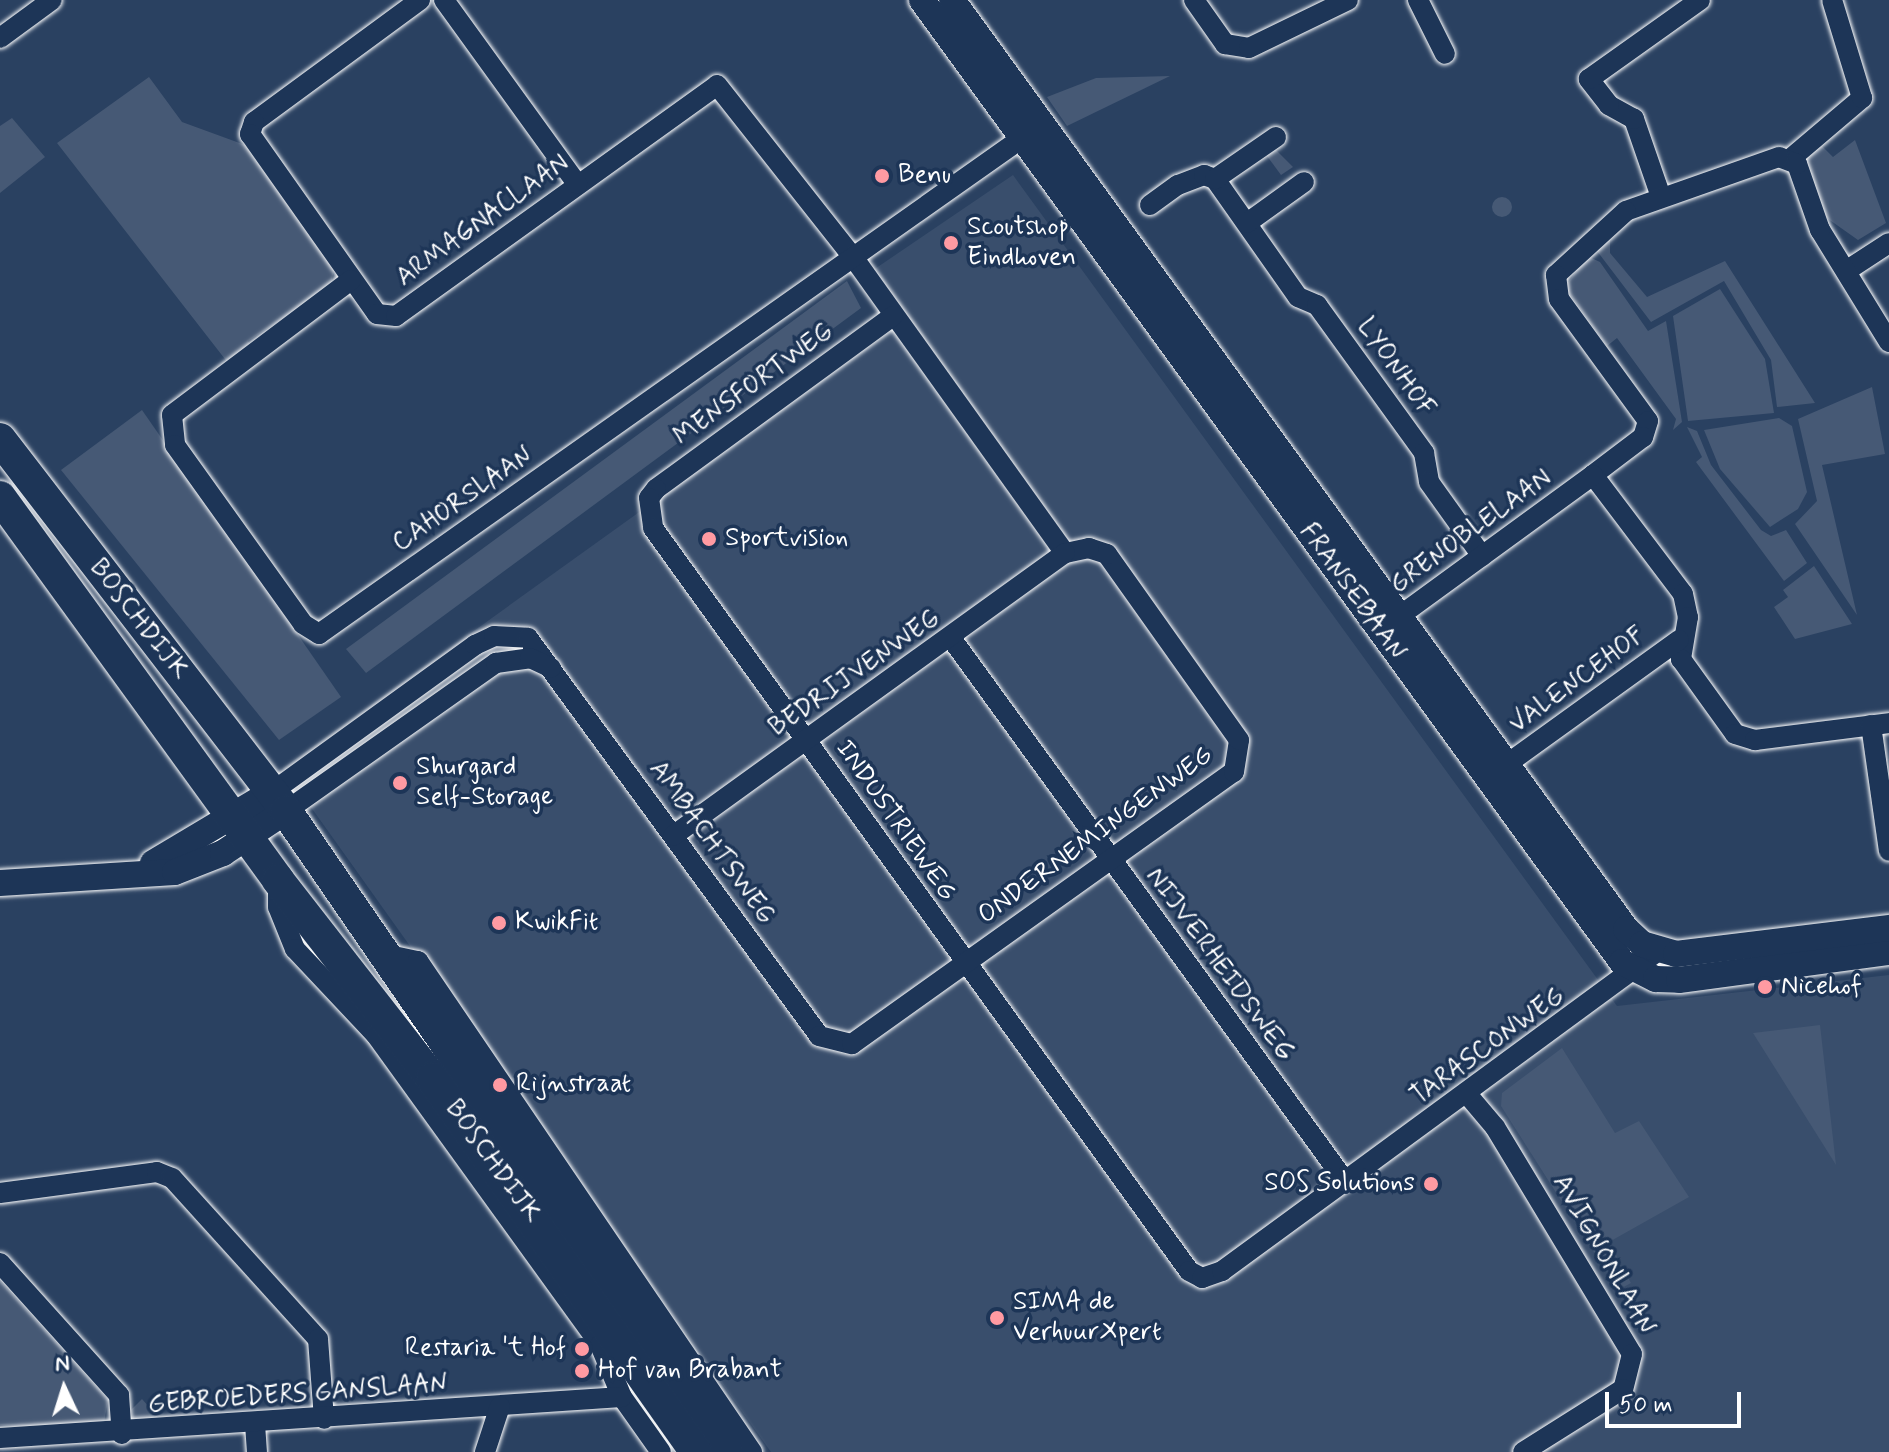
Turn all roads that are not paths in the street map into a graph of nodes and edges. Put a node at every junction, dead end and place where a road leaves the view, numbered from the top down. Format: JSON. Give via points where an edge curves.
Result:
{"nodes":[{"id":1,"x":52,"y":0,"type":"edge"},
{"id":2,"x":420,"y":0,"type":"edge"},
{"id":3,"x":444,"y":0,"type":"edge"},
{"id":4,"x":922,"y":0,"type":"edge"},
{"id":5,"x":952,"y":0,"type":"edge"},
{"id":6,"x":1194,"y":0,"type":"edge"},
{"id":7,"x":1348,"y":0,"type":"edge"},
{"id":8,"x":1418,"y":0,"type":"edge"},
{"id":9,"x":1700,"y":0,"type":"edge"},
{"id":10,"x":1832,"y":0,"type":"edge"},
{"id":11,"x":0,"y":38,"type":"edge"},
{"id":12,"x":1445,"y":54,"type":"dead end"},
{"id":13,"x":1031,"y":131,"type":"junction"},
{"id":14,"x":1276,"y":137,"type":"dead end"},
{"id":15,"x":1789,"y":160,"type":"junction"},
{"id":16,"x":1215,"y":179,"type":"junction"},
{"id":17,"x":1304,"y":182,"type":"dead end"},
{"id":18,"x":577,"y":184,"type":"junction"},
{"id":19,"x":1661,"y":197,"type":"junction"},
{"id":20,"x":1150,"y":205,"type":"dead end"},
{"id":21,"x":1247,"y":223,"type":"junction"},
{"id":22,"x":1889,"y":243,"type":"edge"},
{"id":23,"x":853,"y":257,"type":"junction"},
{"id":24,"x":1846,"y":271,"type":"junction"},
{"id":25,"x":351,"y":280,"type":"junction"},
{"id":26,"x":893,"y":316,"type":"junction"},
{"id":27,"x":1889,"y":342,"type":"edge"},
{"id":28,"x":0,"y":439,"type":"edge"},
{"id":29,"x":1593,"y":475,"type":"junction"},
{"id":30,"x":0,"y":497,"type":"edge"},
{"id":31,"x":649,"y":498,"type":"joint"},
{"id":32,"x":1065,"y":553,"type":"junction"},
{"id":33,"x":1482,"y":556,"type":"junction"},
{"id":34,"x":1390,"y":624,"type":"junction"},
{"id":35,"x":951,"y":638,"type":"junction"},
{"id":36,"x":1679,"y":640,"type":"junction"},
{"id":37,"x":551,"y":668,"type":"junction"},
{"id":38,"x":436,"y":675,"type":"junction"},
{"id":39,"x":452,"y":695,"type":"junction"},
{"id":40,"x":1880,"y":724,"type":"edge"},
{"id":41,"x":806,"y":740,"type":"junction"},
{"id":42,"x":1507,"y":764,"type":"junction"},
{"id":43,"x":279,"y":802,"type":"junction"},
{"id":44,"x":241,"y":827,"type":"junction"},
{"id":45,"x":673,"y":836,"type":"junction"},
{"id":46,"x":1889,"y":851,"type":"edge"},
{"id":47,"x":1110,"y":861,"type":"junction"},
{"id":48,"x":278,"y":880,"type":"junction"},
{"id":49,"x":0,"y":883,"type":"edge"},
{"id":50,"x":1889,"y":928,"type":"edge"},
{"id":51,"x":1658,"y":951,"type":"junction"},
{"id":52,"x":1889,"y":952,"type":"edge"},
{"id":53,"x":389,"y":955,"type":"junction"},
{"id":54,"x":964,"y":964,"type":"junction"},
{"id":55,"x":1636,"y":972,"type":"junction"},
{"id":56,"x":833,"y":1043,"type":"joint"},
{"id":57,"x":1467,"y":1094,"type":"junction"},
{"id":58,"x":1345,"y":1181,"type":"junction"},
{"id":59,"x":0,"y":1193,"type":"edge"},
{"id":60,"x":0,"y":1263,"type":"edge"},
{"id":61,"x":622,"y":1397,"type":"junction"},
{"id":62,"x":500,"y":1406,"type":"junction"},
{"id":63,"x":324,"y":1419,"type":"junction"},
{"id":64,"x":255,"y":1424,"type":"junction"},
{"id":65,"x":122,"y":1434,"type":"junction"},
{"id":66,"x":0,"y":1438,"type":"edge"},
{"id":67,"x":257,"y":1452,"type":"edge"},
{"id":68,"x":485,"y":1452,"type":"edge"},
{"id":69,"x":661,"y":1452,"type":"edge"},
{"id":70,"x":696,"y":1452,"type":"edge"},
{"id":71,"x":727,"y":1452,"type":"edge"},
{"id":72,"x":752,"y":1452,"type":"edge"},
{"id":73,"x":1523,"y":1452,"type":"edge"}],
"edges":[{"from":1,"to":11,"type":"street"},
{"from":2,"to":25,"type":"street","name":"ARMAGNACLAAN","via":[[254,122],[250,134]]},
{"from":3,"to":18,"type":"street"},
{"from":4,"to":13,"type":"street","name":"FRANSEBAAN"},
{"from":5,"to":13,"type":"street","name":"FRANSEBAAN"},
{"from":6,"to":7,"type":"street","via":[[1225,44],[1249,48]]},
{"from":8,"to":12,"type":"street"},
{"from":9,"to":19,"type":"street","via":[[1589,79],[1609,105],[1634,119]]},
{"from":10,"to":15,"type":"street","via":[[1862,98]]},
{"from":13,"to":23,"type":"street","name":"CAHORSLAAN"},
{"from":13,"to":34,"type":"street","name":"FRANSEBAAN"},
{"from":14,"to":16,"type":"street"},
{"from":15,"to":19,"type":"street"},
{"from":15,"to":24,"type":"street"},
{"from":16,"to":20,"type":"street","via":[[1204,175],[1178,185]]},
{"from":16,"to":21,"type":"street","name":"LYONHOF"},
{"from":17,"to":21,"type":"street"},
{"from":18,"to":23,"type":"street","name":"ARMAGNACLAAN","via":[[717,85]]},
{"from":18,"to":25,"type":"street","name":"ARMAGNACLAAN","via":[[396,316],[377,314]]},
{"from":19,"to":29,"type":"street","name":"GRENOBLELAAN","via":[[1617,219],[1556,275],[1559,299],[1648,421],[1643,437]]},
{"from":21,"to":33,"type":"street","name":"LYONHOF","via":[[1298,297],[1317,305],[1424,453],[1429,482]]},
{"from":22,"to":24,"type":"street"},
{"from":23,"to":25,"type":"street","name":"CAHORSLAAN","via":[[319,634],[303,624],[175,445],[172,415]]},
{"from":23,"to":26,"type":"street"},
{"from":24,"to":27,"type":"street"},
{"from":26,"to":31,"type":"street","name":"MENSFORTWEG"},
{"from":26,"to":32,"type":"street"},
{"from":28,"to":43,"type":"main road","name":"BOSCHDIJK"},
{"from":29,"to":33,"type":"street","name":"GRENOBLELAAN"},
{"from":29,"to":36,"type":"street","via":[[1683,594],[1688,617]]},
{"from":30,"to":44,"type":"main road","name":"BOSCHDIJK"},
{"from":31,"to":41,"type":"street","name":"INDUSTRIEWEG","via":[[653,528]]},
{"from":32,"to":35,"type":"street","name":"BEDRIJVENWEG"},
{"from":32,"to":47,"type":"street","name":"ONDERNEMINGENWEG","via":[[1089,548],[1107,554],[1239,740],[1234,772]]},
{"from":33,"to":34,"type":"street","name":"GRENOBLELAAN"},
{"from":34,"to":42,"type":"street","name":"FRANSEBAAN"},
{"from":34,"to":55,"type":"street","name":"FRANSEBAAN","via":[[1605,945]]},
{"from":35,"to":41,"type":"street","name":"BEDRIJVENWEG"},
{"from":35,"to":47,"type":"street","name":"NIJVERHEIDSWEG"},
{"from":36,"to":40,"type":"street","via":[[1681,659],[1735,734],[1755,740]]},
{"from":36,"to":42,"type":"street","name":"VALENCEHOF"},
{"from":37,"to":38,"type":"street","name":"AMBACHTSWEG","via":[[540,648],[511,634],[475,645]]},
{"from":37,"to":39,"type":"street","via":[[515,657]]},
{"from":37,"to":45,"type":"street","name":"AMBACHTSWEG"},
{"from":38,"to":39,"type":"street"},
{"from":38,"to":43,"type":"street","name":"AMBACHTSWEG"},
{"from":39,"to":43,"type":"street"},
{"from":40,"to":46,"type":"street"},
{"from":41,"to":45,"type":"street","name":"BEDRIJVENWEG"},
{"from":41,"to":54,"type":"street","name":"INDUSTRIEWEG"},
{"from":42,"to":51,"type":"street","name":"FRANSEBAAN","via":[[1626,929]]},
{"from":43,"to":44,"type":"street"},
{"from":43,"to":53,"type":"main road","name":"BOSCHDIJK"},
{"from":44,"to":48,"type":"main road","name":"BOSCHDIJK"},
{"from":44,"to":49,"type":"street","via":[[175,872]]},
{"from":45,"to":56,"type":"street","name":"AMBACHTSWEG","via":[[812,1027]]},
{"from":47,"to":54,"type":"street","name":"ONDERNEMINGENWEG"},
{"from":47,"to":58,"type":"street","name":"NIJVERHEIDSWEG"},
{"from":48,"to":61,"type":"street","name":"BOSCHDIJK","via":[[278,907],[295,949],[376,1035],[600,1345]]},
{"from":48,"to":70,"type":"main road","name":"BOSCHDIJK","via":[[432,1078]]},
{"from":50,"to":51,"type":"street","via":[[1696,953]]},
{"from":51,"to":55,"type":"street","name":"TARASCONWEG"},
{"from":52,"to":55,"type":"street","via":[[1679,980]]},
{"from":53,"to":71,"type":"main road","name":"BOSCHDIJK"},
{"from":53,"to":72,"type":"street","name":"BOSCHDIJK","via":[[418,961],[428,973]]},
{"from":54,"to":56,"type":"street","name":"ONDERNEMINGENWEG","via":[[852,1044]]},
{"from":54,"to":58,"type":"street","name":"INDUSTRIEWEG","via":[[1189,1271],[1202,1278],[1222,1271]]},
{"from":55,"to":57,"type":"street","name":"TARASCONWEG"},
{"from":57,"to":58,"type":"street","name":"TARASCONWEG"},
{"from":57,"to":73,"type":"street","name":"AVIGNONLAAN","via":[[1503,1139],[1632,1354],[1623,1389]]},
{"from":59,"to":63,"type":"street","via":[[157,1172],[172,1178],[318,1339]]},
{"from":60,"to":65,"type":"street","name":"GEBROEDERS GANSLAAN","via":[[119,1395]]},
{"from":61,"to":62,"type":"street","name":"GEBROEDERS GANSLAAN"},
{"from":61,"to":69,"type":"street","name":"BOSCHDIJK"},
{"from":62,"to":63,"type":"street","name":"GEBROEDERS GANSLAAN"},
{"from":62,"to":68,"type":"street"},
{"from":63,"to":64,"type":"street","name":"GEBROEDERS GANSLAAN"},
{"from":64,"to":65,"type":"street","name":"GEBROEDERS GANSLAAN"},
{"from":64,"to":67,"type":"street"},
{"from":65,"to":66,"type":"street","name":"GEBROEDERS GANSLAAN"}]}
